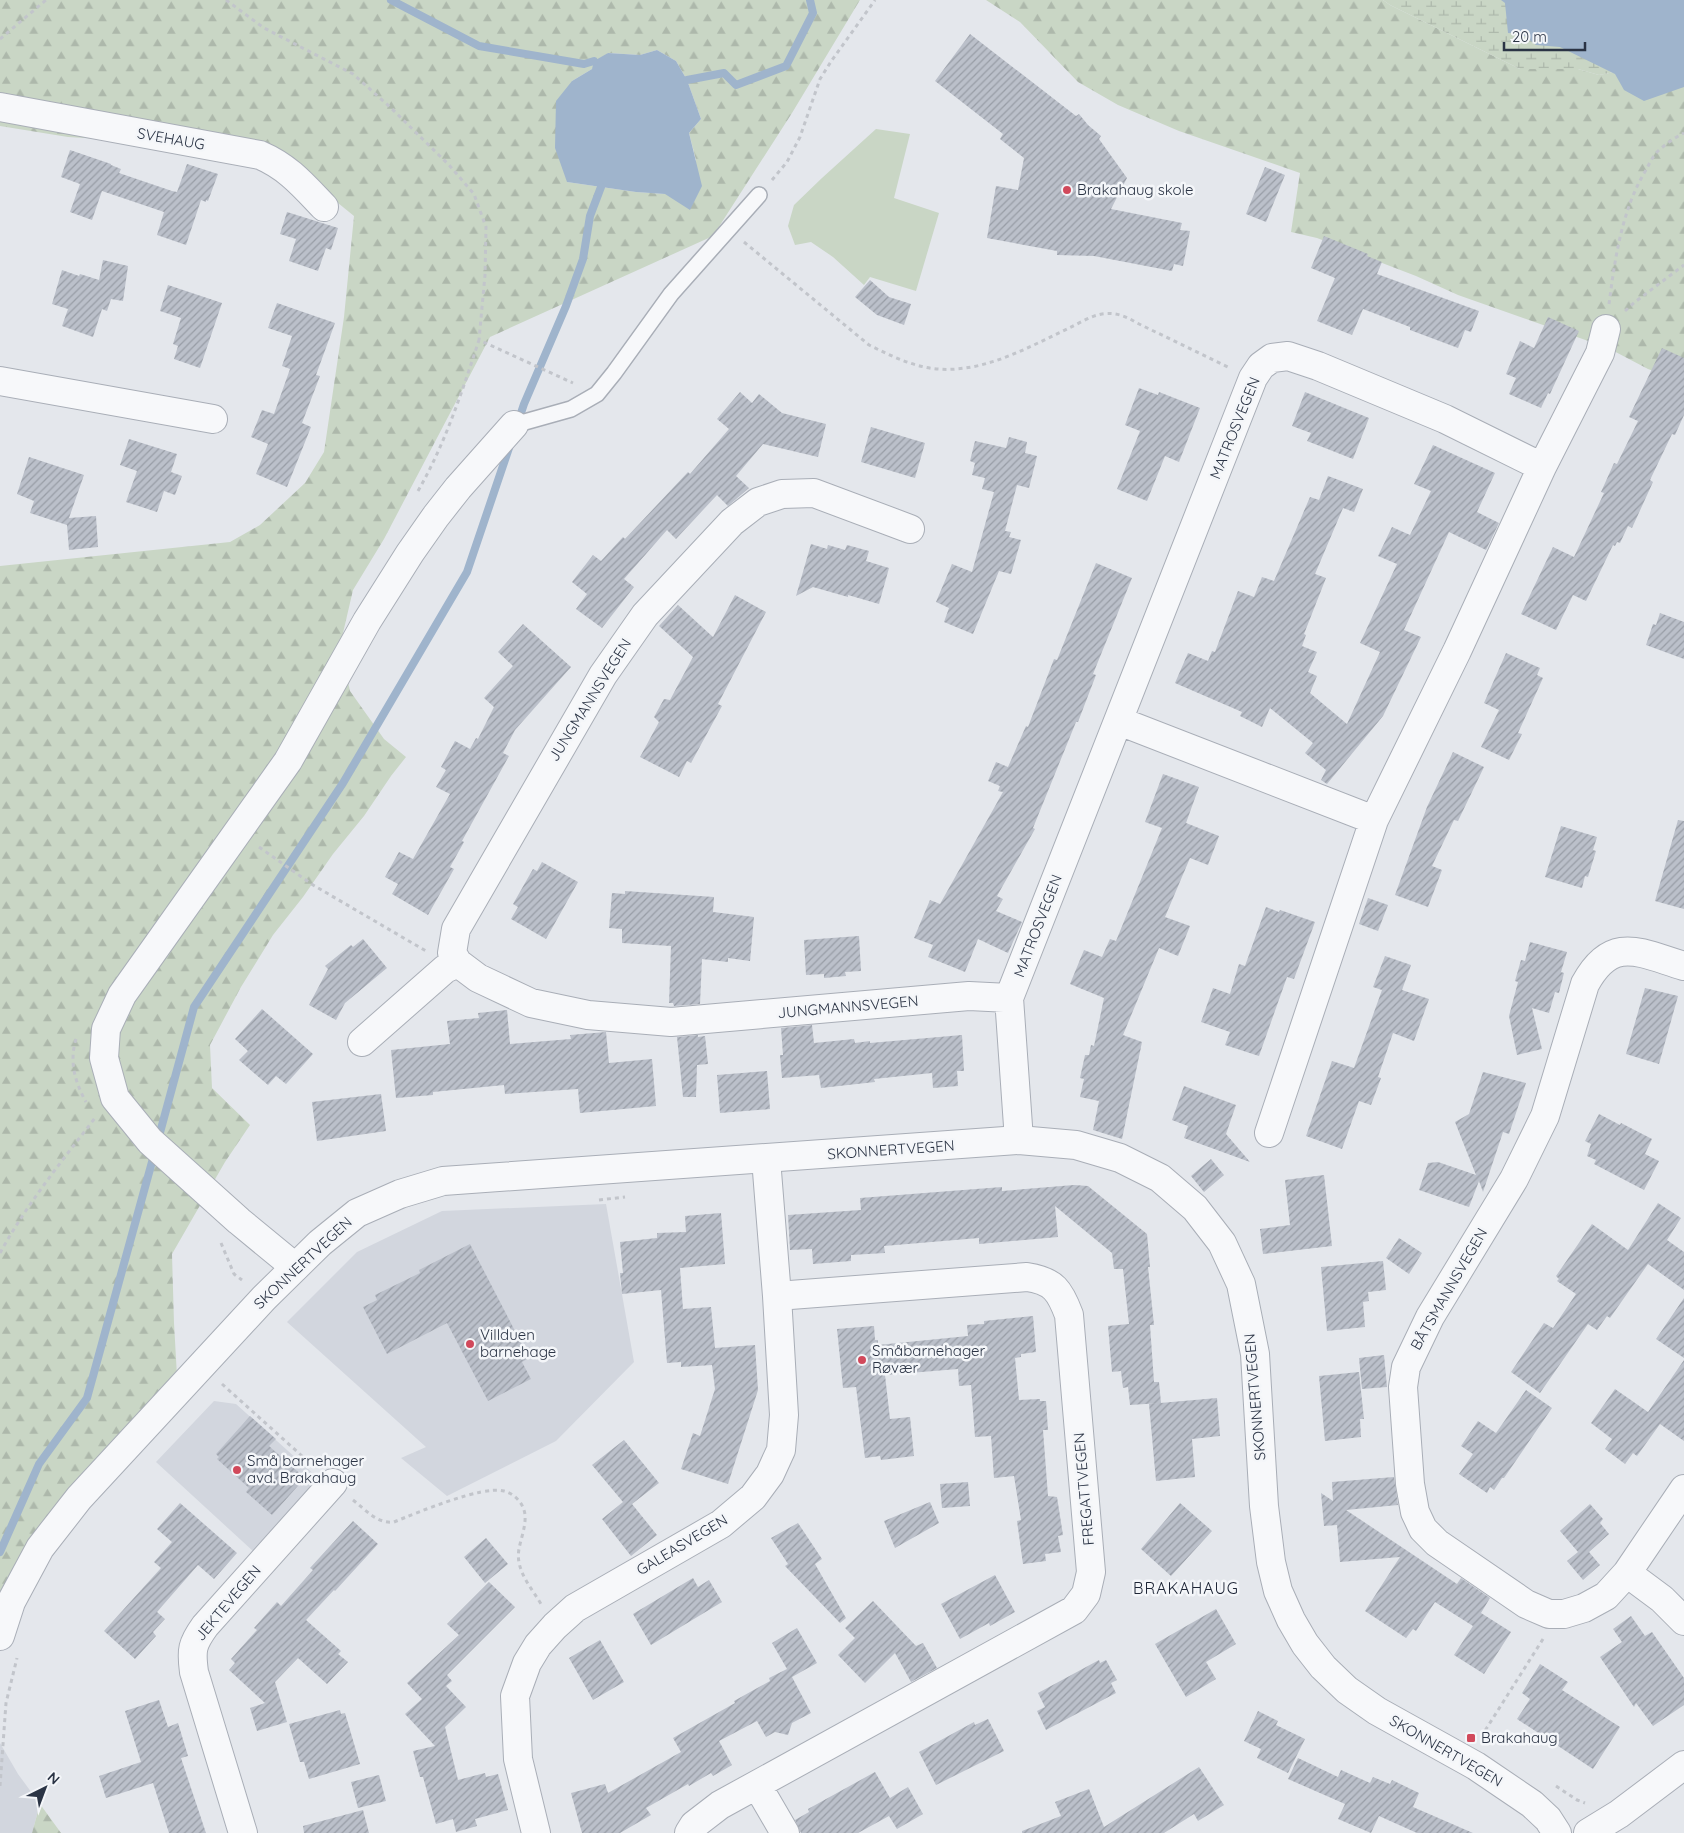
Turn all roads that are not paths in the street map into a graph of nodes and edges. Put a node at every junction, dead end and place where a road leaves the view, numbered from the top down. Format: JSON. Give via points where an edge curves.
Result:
{"nodes":[{"id":1,"x":0,"y":107,"type":"edge"},
{"id":2,"x":759,"y":195,"type":"road end"},
{"id":3,"x":324,"y":207,"type":"dead end"},
{"id":4,"x":1606,"y":329,"type":"road end"},
{"id":5,"x":0,"y":381,"type":"edge"},
{"id":6,"x":213,"y":419,"type":"dead end"},
{"id":7,"x":514,"y":425,"type":"joint"},
{"id":8,"x":1542,"y":467,"type":"junction"},
{"id":9,"x":910,"y":528,"type":"dead end"},
{"id":10,"x":1119,"y":721,"type":"junction"},
{"id":11,"x":1374,"y":820,"type":"junction"},
{"id":12,"x":452,"y":966,"type":"junction"},
{"id":13,"x":1684,"y":966,"type":"edge"},
{"id":14,"x":1009,"y":998,"type":"junction"},
{"id":15,"x":362,"y":1042,"type":"dead end"},
{"id":16,"x":1270,"y":1134,"type":"dead end"},
{"id":17,"x":1019,"y":1140,"type":"junction"},
{"id":18,"x":766,"y":1159,"type":"junction"},
{"id":19,"x":295,"y":1267,"type":"junction"},
{"id":20,"x":777,"y":1296,"type":"junction"},
{"id":21,"x":333,"y":1483,"type":"road end"},
{"id":22,"x":1684,"y":1490,"type":"edge"},
{"id":23,"x":1627,"y":1573,"type":"junction"},
{"id":24,"x":1684,"y":1621,"type":"edge"},
{"id":25,"x":0,"y":1636,"type":"edge"},
{"id":26,"x":1684,"y":1764,"type":"edge"},
{"id":27,"x":757,"y":1785,"type":"junction"},
{"id":28,"x":243,"y":1833,"type":"edge"},
{"id":29,"x":536,"y":1833,"type":"edge"},
{"id":30,"x":689,"y":1833,"type":"edge"},
{"id":31,"x":784,"y":1833,"type":"edge"},
{"id":32,"x":1557,"y":1833,"type":"edge"},
{"id":33,"x":1588,"y":1833,"type":"edge"}],
"edges":[{"from":1,"to":3,"type":"street","name":"SVEHAUG","via":[[260,155],[292,173]]},
{"from":2,"to":7,"type":"lane","via":[[671,294],[596,394],[571,409]]},
{"from":4,"to":8,"type":"street","via":[[1600,353]]},
{"from":5,"to":6,"type":"street"},
{"from":7,"to":19,"type":"street","via":[[458,488],[410,553],[367,621],[288,761],[122,996],[106,1029],[104,1058],[115,1098],[150,1141]]},
{"from":8,"to":10,"type":"street","name":"MATROSVEGEN","via":[[1445,419],[1318,366],[1288,356],[1272,358],[1253,378]]},
{"from":8,"to":11,"type":"street","via":[[1458,650]]},
{"from":9,"to":12,"type":"street","name":"JUNGMANNSVEGEN","via":[[814,494],[782,494],[758,502],[732,522],[645,615],[603,674],[456,929]]},
{"from":10,"to":11,"type":"street"},
{"from":10,"to":14,"type":"street","name":"MATROSVEGEN"},
{"from":11,"to":16,"type":"street"},
{"from":12,"to":14,"type":"street","name":"JUNGMANNSVEGEN","via":[[531,1003],[588,1015],[670,1022],[969,996]]},
{"from":12,"to":15,"type":"street"},
{"from":13,"to":23,"type":"street","name":"BÅTSMANNSVEGEN","via":[[1638,952],[1621,951],[1607,956],[1594,968],[1585,984],[1546,1116],[1530,1149],[1430,1317],[1406,1367],[1403,1387],[1415,1512],[1423,1529],[1437,1543],[1526,1604],[1549,1614],[1564,1614],[1584,1608],[1606,1596]]},
{"from":14,"to":17,"type":"street","name":"MATROSVEGEN"},
{"from":17,"to":18,"type":"street","name":"SKONNERTVEGEN"},
{"from":17,"to":32,"type":"street","name":"SKONNERTVEGEN","via":[[1076,1145],[1120,1158],[1160,1178],[1195,1208],[1222,1243],[1241,1284],[1254,1354],[1271,1562],[1278,1592],[1305,1644],[1347,1690],[1516,1793],[1548,1819]]},
{"from":18,"to":19,"type":"street","name":"SKONNERTVEGEN","via":[[443,1181],[400,1194],[357,1213]]},
{"from":18,"to":20,"type":"street","name":"GALEASVEGEN"},
{"from":19,"to":25,"type":"street","name":"SKONNERTVEGEN","via":[[79,1498],[40,1548],[11,1602]]},
{"from":20,"to":27,"type":"street","name":"FREGATTVEGEN","via":[[1027,1277],[1042,1279],[1054,1286],[1069,1315],[1091,1572],[1086,1594],[1074,1610]]},
{"from":20,"to":29,"type":"street","name":"GALEASVEGEN","via":[[784,1415],[781,1450],[770,1474],[753,1497],[721,1524],[575,1608],[538,1644],[527,1663],[515,1696],[518,1759]]},
{"from":21,"to":28,"type":"street","name":"JEKTEVEGEN","via":[[194,1641],[191,1655],[194,1672]]},
{"from":22,"to":23,"type":"street"},
{"from":23,"to":24,"type":"street","via":[[1662,1599]]},
{"from":26,"to":33,"type":"street","via":[[1619,1814]]},
{"from":27,"to":30,"type":"street","name":"FREGATTVEGEN","via":[[720,1805],[694,1825]]},
{"from":27,"to":31,"type":"street"}]}
